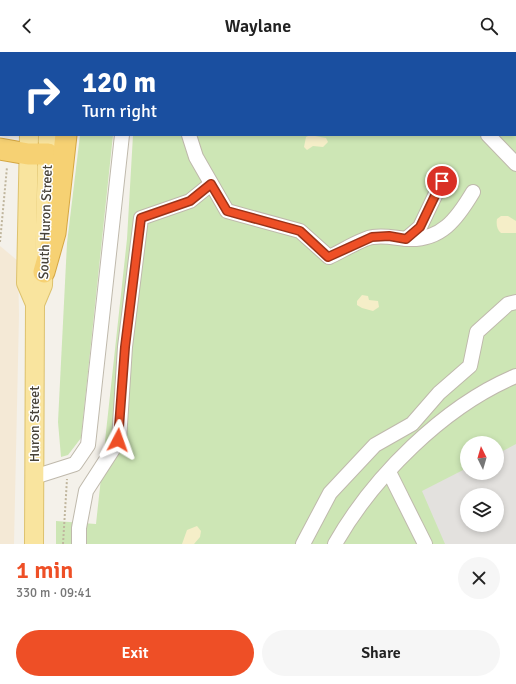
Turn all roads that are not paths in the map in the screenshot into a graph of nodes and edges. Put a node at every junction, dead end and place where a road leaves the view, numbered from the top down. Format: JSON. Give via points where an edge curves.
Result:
{"nodes":[{"id":1,"x":66,"y":136,"type":"edge"},
{"id":2,"x":122,"y":136,"type":"edge"},
{"id":3,"x":189,"y":136,"type":"edge"},
{"id":4,"x":489,"y":136,"type":"edge"},
{"id":5,"x":38,"y":144,"type":"edge"},
{"id":6,"x":3,"y":157,"type":"edge"},
{"id":7,"x":516,"y":164,"type":"edge"},
{"id":8,"x":442,"y":181,"type":"dead end"},
{"id":9,"x":211,"y":184,"type":"junction"},
{"id":10,"x":472,"y":192,"type":"dead end"},
{"id":11,"x":406,"y":239,"type":"junction"},
{"id":12,"x":44,"y":272,"type":"junction"},
{"id":13,"x":516,"y":302,"type":"edge"},
{"id":14,"x":35,"y":304,"type":"junction"},
{"id":15,"x":516,"y":376,"type":"edge"},
{"id":16,"x":389,"y":472,"type":"junction"},
{"id":17,"x":34,"y":477,"type":"junction"},
{"id":18,"x":34,"y":544,"type":"edge"},
{"id":19,"x":80,"y":544,"type":"edge"},
{"id":20,"x":303,"y":544,"type":"edge"},
{"id":21,"x":335,"y":544,"type":"edge"},
{"id":22,"x":425,"y":544,"type":"edge"}],
"edges":[{"from":1,"to":12,"type":"highway","via":[[55,233]]},
{"from":2,"to":17,"type":"lane","via":[[88,445],[75,464]]},
{"from":3,"to":9,"type":"lane","via":[[196,157]]},
{"from":4,"to":7,"type":"lane"},
{"from":5,"to":6,"type":"highway"},
{"from":5,"to":12,"type":"main road","name":"South Huron Street"},
{"from":5,"to":14,"type":"main road","name":"South Huron Street","via":[[26,283]]},
{"from":8,"to":11,"type":"lane","via":[[420,227]]},
{"from":9,"to":11,"type":"lane","via":[[227,211],[300,231],[328,257],[372,237]]},
{"from":9,"to":19,"type":"lane","via":[[190,201],[141,218],[125,347],[118,440],[86,491],[79,528]]},
{"from":10,"to":11,"type":"lane","via":[[459,214],[442,230],[426,238]]},
{"from":12,"to":14,"type":"main road","name":"South Huron Street","via":[[43,285]]},
{"from":13,"to":20,"type":"lane","via":[[508,304],[477,332],[470,366],[439,393],[412,424],[375,445],[330,493]]},
{"from":14,"to":17,"type":"main road","name":"Huron Street"},
{"from":15,"to":16,"type":"lane","via":[[476,397],[449,416]]},
{"from":16,"to":21,"type":"lane","via":[[375,485]]},
{"from":16,"to":22,"type":"lane"},
{"from":17,"to":18,"type":"main road","name":"Huron Street"}]}
